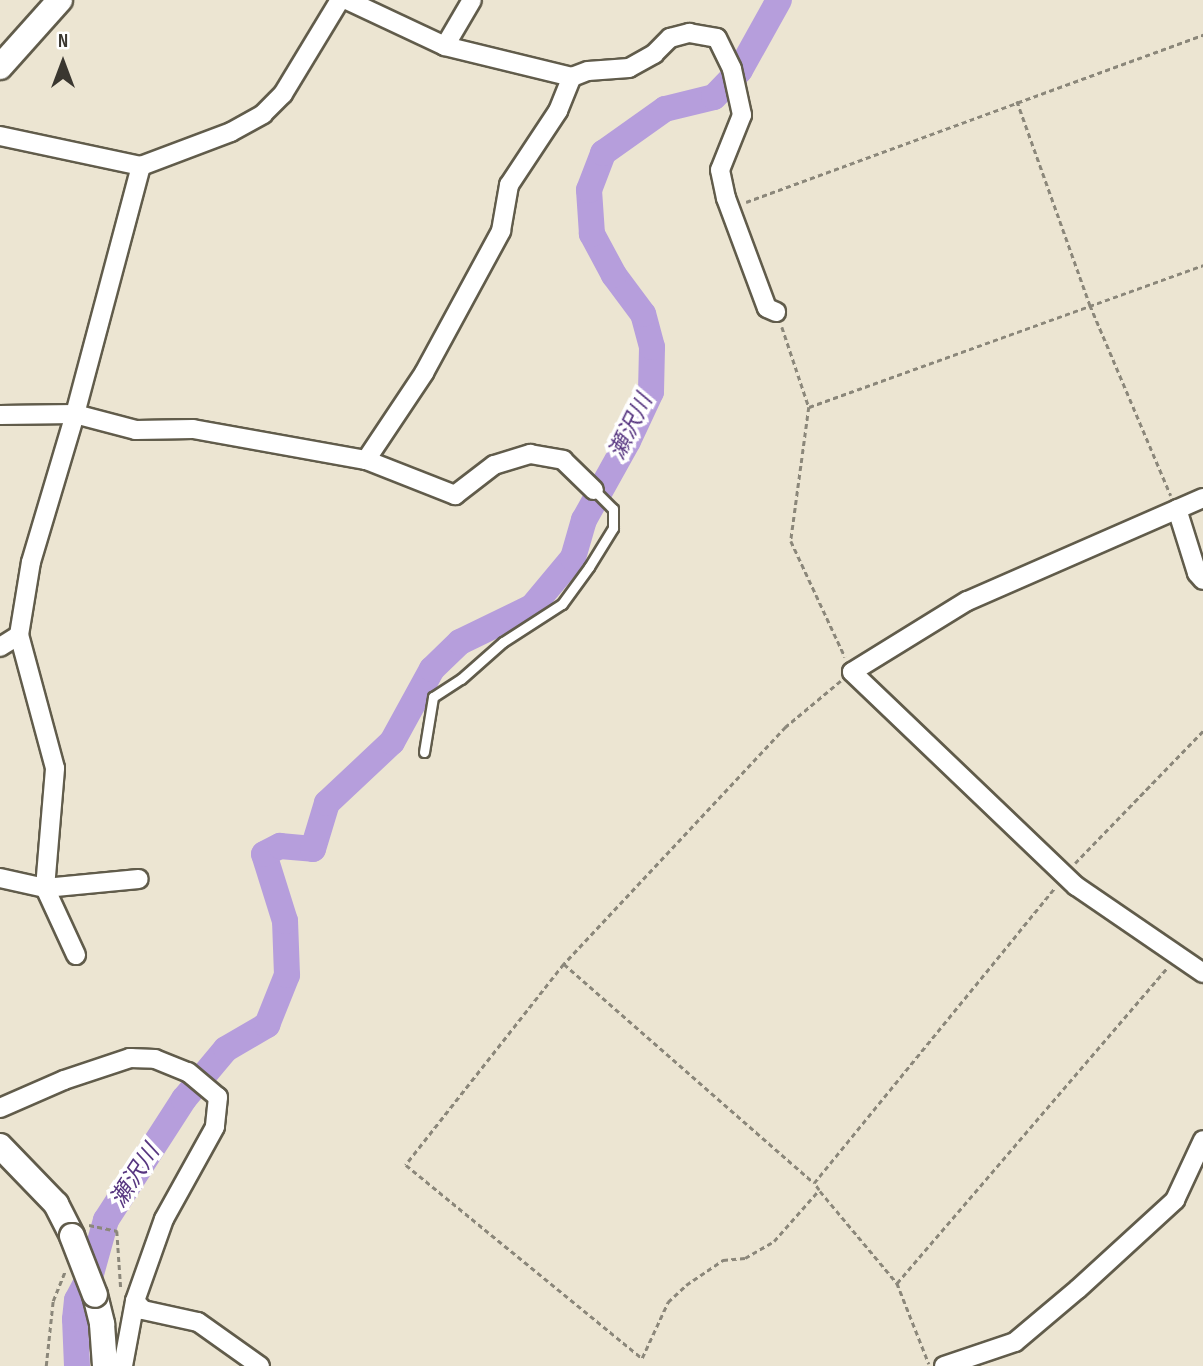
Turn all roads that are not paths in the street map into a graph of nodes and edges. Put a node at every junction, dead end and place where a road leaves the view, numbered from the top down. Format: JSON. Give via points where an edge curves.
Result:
{"nodes":[{"id":1,"x":60,"y":0,"type":"edge"},
{"id":2,"x":340,"y":0,"type":"edge"},
{"id":3,"x":347,"y":0,"type":"edge"},
{"id":4,"x":472,"y":0,"type":"edge"},
{"id":5,"x":445,"y":46,"type":"junction"},
{"id":6,"x":0,"y":66,"type":"edge"},
{"id":7,"x":572,"y":77,"type":"junction"},
{"id":8,"x":0,"y":136,"type":"edge"},
{"id":9,"x":141,"y":166,"type":"junction"},
{"id":10,"x":776,"y":312,"type":"road end"},
{"id":11,"x":75,"y":414,"type":"junction"},
{"id":12,"x":0,"y":415,"type":"edge"},
{"id":13,"x":366,"y":460,"type":"junction"},
{"id":14,"x":594,"y":489,"type":"joint"},
{"id":15,"x":1203,"y":498,"type":"edge"},
{"id":16,"x":1177,"y":509,"type":"junction"},
{"id":17,"x":1203,"y":579,"type":"edge"},
{"id":18,"x":19,"y":635,"type":"junction"},
{"id":19,"x":0,"y":647,"type":"edge"},
{"id":20,"x":424,"y":752,"type":"dead end"},
{"id":21,"x":0,"y":878,"type":"edge"},
{"id":22,"x":139,"y":879,"type":"dead end"},
{"id":23,"x":45,"y":888,"type":"junction"},
{"id":24,"x":76,"y":955,"type":"dead end"},
{"id":25,"x":1203,"y":972,"type":"edge"},
{"id":26,"x":0,"y":1108,"type":"edge"},
{"id":27,"x":1203,"y":1140,"type":"edge"},
{"id":28,"x":0,"y":1146,"type":"edge"},
{"id":29,"x":135,"y":1301,"type":"junction"},
{"id":30,"x":106,"y":1366,"type":"edge"},
{"id":31,"x":123,"y":1366,"type":"edge"},
{"id":32,"x":260,"y":1366,"type":"edge"},
{"id":33,"x":944,"y":1366,"type":"edge"}],
"edges":[{"from":1,"to":6,"type":"main road"},
{"from":2,"to":9,"type":"street","via":[[284,94],[263,114],[231,132]]},
{"from":3,"to":5,"type":"street"},
{"from":4,"to":5,"type":"street"},
{"from":5,"to":7,"type":"street"},
{"from":7,"to":10,"type":"street","via":[[629,68],[670,38],[689,33],[717,38],[732,69],[742,115],[720,170],[726,198],[767,308]]},
{"from":7,"to":13,"type":"street","via":[[558,111],[509,185],[494,243],[424,373]]},
{"from":8,"to":9,"type":"street"},
{"from":9,"to":11,"type":"street"},
{"from":11,"to":12,"type":"street"},
{"from":11,"to":13,"type":"street","via":[[136,430],[193,429]]},
{"from":11,"to":18,"type":"street","via":[[31,562]]},
{"from":13,"to":14,"type":"street","via":[[455,495],[494,465],[530,454],[563,460]]},
{"from":14,"to":20,"type":"lane","via":[[613,509],[613,528],[589,567],[562,604],[503,642],[433,697]]},
{"from":15,"to":16,"type":"street"},
{"from":16,"to":17,"type":"street","via":[[1197,573]]},
{"from":16,"to":25,"type":"street","via":[[967,601],[852,672],[1076,886]]},
{"from":18,"to":19,"type":"street"},
{"from":18,"to":23,"type":"street","via":[[55,768]]},
{"from":21,"to":23,"type":"street"},
{"from":22,"to":23,"type":"street"},
{"from":23,"to":24,"type":"street"},
{"from":26,"to":29,"type":"street","via":[[130,1058],[155,1059],[188,1072],[218,1097],[215,1127],[164,1219]]},
{"from":27,"to":33,"type":"street","via":[[1175,1200],[1078,1289],[1015,1342]]},
{"from":28,"to":30,"type":"main road","bridge":true,"via":[[56,1204],[72,1236],[95,1296]]},
{"from":29,"to":31,"type":"street"},
{"from":29,"to":32,"type":"street","via":[[143,1310],[198,1322]]}]}
